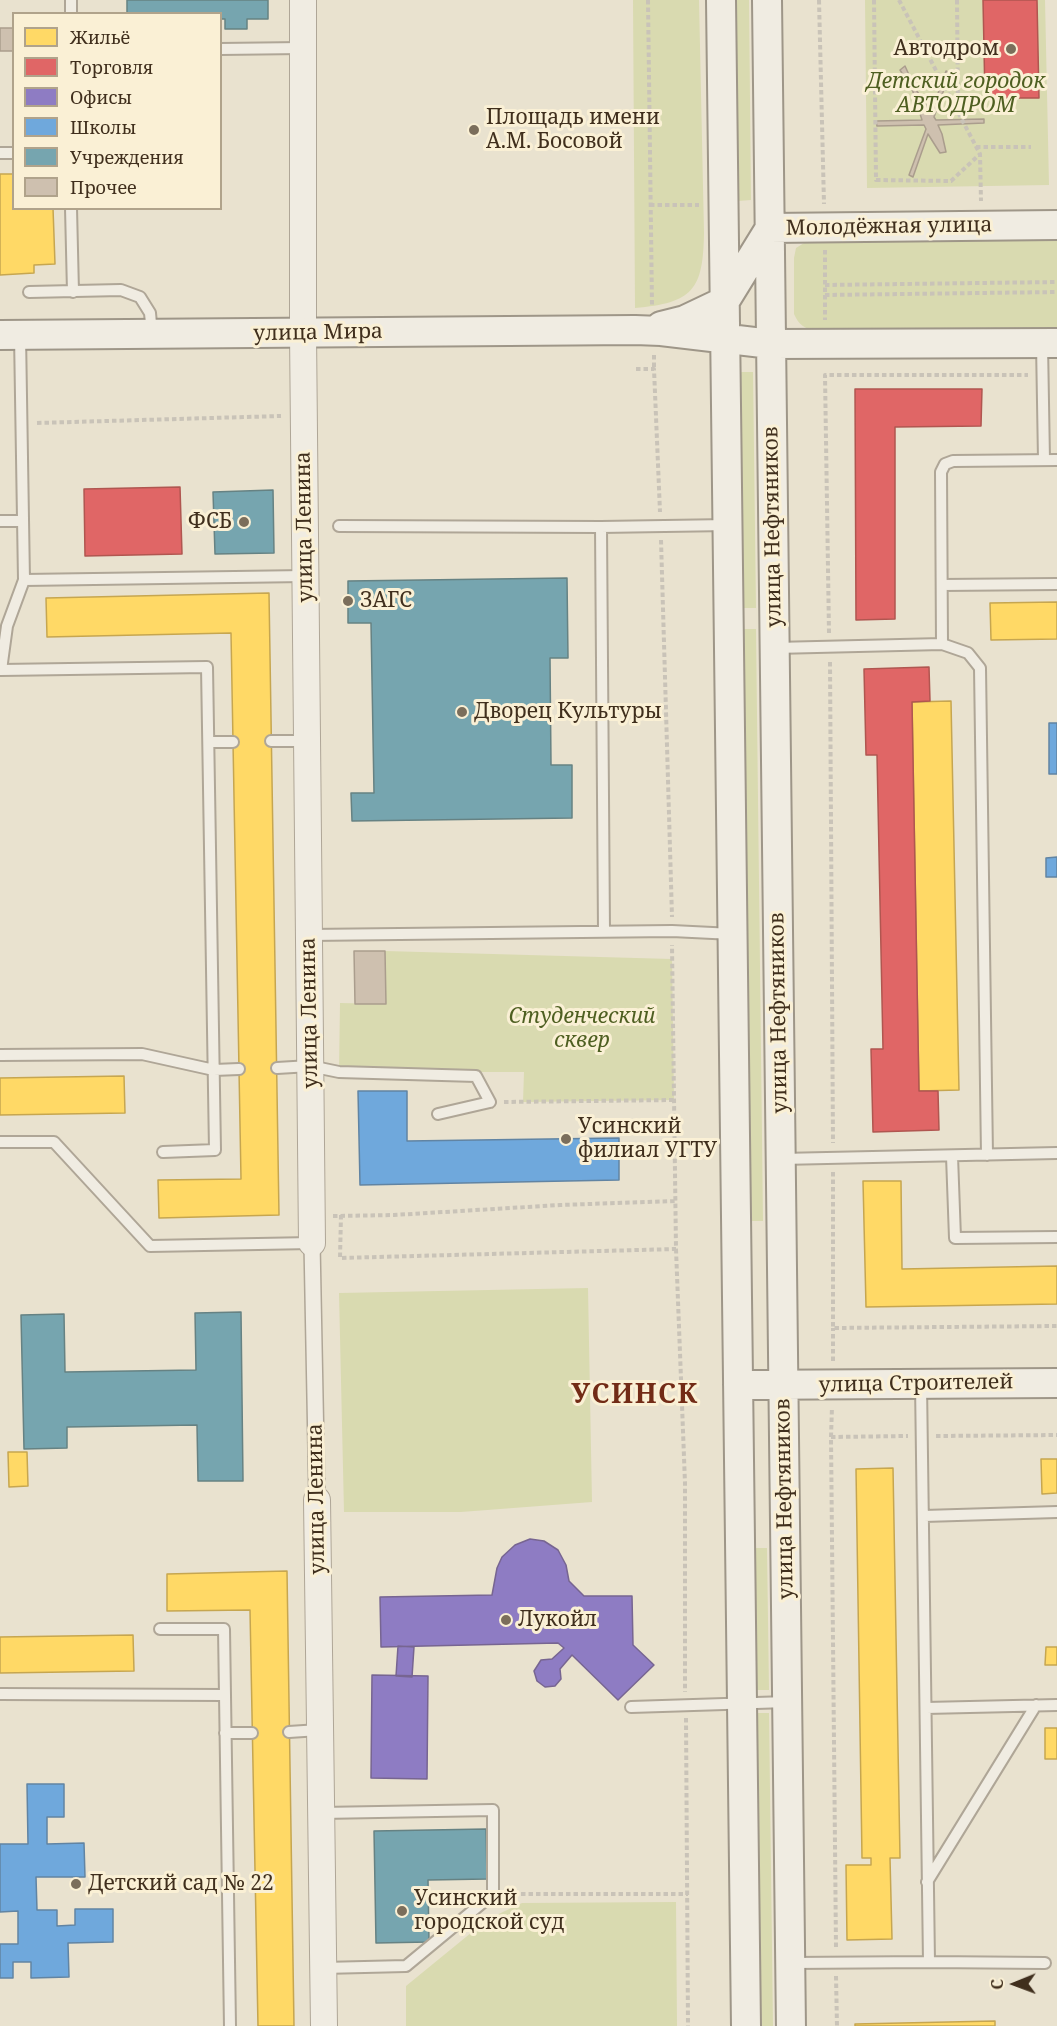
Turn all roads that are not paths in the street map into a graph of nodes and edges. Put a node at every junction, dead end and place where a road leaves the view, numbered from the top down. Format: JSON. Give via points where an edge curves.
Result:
{"nodes":[{"id":1,"x":303,"y":0,"type":"edge"},
{"id":2,"x":722,"y":0,"type":"edge"},
{"id":3,"x":767,"y":0,"type":"edge"},
{"id":4,"x":302,"y":48,"type":"junction"},
{"id":5,"x":222,"y":49,"type":"edge"},
{"id":6,"x":71,"y":210,"type":"edge"},
{"id":7,"x":1057,"y":225,"type":"edge"},
{"id":8,"x":770,"y":228,"type":"junction"},
{"id":9,"x":29,"y":292,"type":"dead end"},
{"id":10,"x":73,"y":292,"type":"junction"},
{"id":11,"x":725,"y":301,"type":"junction"},
{"id":12,"x":644,"y":328,"type":"junction"},
{"id":13,"x":303,"y":333,"type":"junction"},
{"id":14,"x":152,"y":334,"type":"junction"},
{"id":15,"x":10,"y":335,"type":"edge"},
{"id":16,"x":726,"y":339,"type":"junction"},
{"id":17,"x":1049,"y":343,"type":"edge"},
{"id":18,"x":771,"y":344,"type":"junction"},
{"id":19,"x":1044,"y":460,"type":"junction"},
{"id":20,"x":1057,"y":460,"type":"edge"},
{"id":21,"x":0,"y":521,"type":"edge"},
{"id":22,"x":23,"y":521,"type":"junction"},
{"id":23,"x":728,"y":525,"type":"junction"},
{"id":24,"x":339,"y":526,"type":"dead end"},
{"id":25,"x":601,"y":527,"type":"junction"},
{"id":26,"x":305,"y":576,"type":"junction"},
{"id":27,"x":24,"y":580,"type":"junction"},
{"id":28,"x":1057,"y":584,"type":"edge"},
{"id":29,"x":942,"y":585,"type":"junction"},
{"id":30,"x":775,"y":619,"type":"junction"},
{"id":31,"x":729,"y":620,"type":"junction"},
{"id":32,"x":4,"y":626,"type":"edge"},
{"id":33,"x":942,"y":644,"type":"junction"},
{"id":34,"x":775,"y":648,"type":"junction"},
{"id":35,"x":272,"y":741,"type":"dead end"},
{"id":36,"x":307,"y":741,"type":"junction"},
{"id":37,"x":209,"y":742,"type":"junction"},
{"id":38,"x":233,"y":742,"type":"dead end"},
{"id":39,"x":604,"y":931,"type":"junction"},
{"id":40,"x":733,"y":934,"type":"junction"},
{"id":41,"x":309,"y":935,"type":"junction"},
{"id":42,"x":0,"y":1055,"type":"edge"},
{"id":43,"x":310,"y":1066,"type":"junction"},
{"id":44,"x":277,"y":1068,"type":"dead end"},
{"id":45,"x":239,"y":1069,"type":"dead end"},
{"id":46,"x":214,"y":1070,"type":"junction"},
{"id":47,"x":438,"y":1114,"type":"dead end"},
{"id":48,"x":0,"y":1142,"type":"edge"},
{"id":49,"x":163,"y":1152,"type":"dead end"},
{"id":50,"x":1057,"y":1153,"type":"edge"},
{"id":51,"x":952,"y":1155,"type":"junction"},
{"id":52,"x":987,"y":1155,"type":"junction"},
{"id":53,"x":781,"y":1159,"type":"junction"},
{"id":54,"x":1057,"y":1237,"type":"edge"},
{"id":55,"x":312,"y":1243,"type":"junction"},
{"id":56,"x":1057,"y":1383,"type":"edge"},
{"id":57,"x":921,"y":1384,"type":"junction"},
{"id":58,"x":738,"y":1385,"type":"junction"},
{"id":59,"x":784,"y":1386,"type":"junction"},
{"id":60,"x":317,"y":1500,"type":"joint"},
{"id":61,"x":1057,"y":1512,"type":"edge"},
{"id":62,"x":924,"y":1516,"type":"junction"},
{"id":63,"x":160,"y":1629,"type":"dead end"},
{"id":64,"x":0,"y":1694,"type":"edge"},
{"id":65,"x":224,"y":1695,"type":"junction"},
{"id":66,"x":788,"y":1702,"type":"junction"},
{"id":67,"x":742,"y":1703,"type":"junction"},
{"id":68,"x":1057,"y":1705,"type":"edge"},
{"id":69,"x":1036,"y":1706,"type":"junction"},
{"id":70,"x":631,"y":1707,"type":"dead end"},
{"id":71,"x":926,"y":1708,"type":"junction"},
{"id":72,"x":320,"y":1730,"type":"junction"},
{"id":73,"x":290,"y":1731,"type":"dead end"},
{"id":74,"x":225,"y":1733,"type":"junction"},
{"id":75,"x":252,"y":1733,"type":"dead end"},
{"id":76,"x":321,"y":1813,"type":"junction"},
{"id":77,"x":927,"y":1882,"type":"junction"},
{"id":78,"x":929,"y":1962,"type":"junction"},
{"id":79,"x":791,"y":1963,"type":"junction"},
{"id":80,"x":1045,"y":1963,"type":"dead end"},
{"id":81,"x":323,"y":1968,"type":"junction"},
{"id":82,"x":230,"y":2026,"type":"edge"},
{"id":83,"x":324,"y":2026,"type":"edge"},
{"id":84,"x":746,"y":2026,"type":"edge"},
{"id":85,"x":791,"y":2026,"type":"edge"}],
"edges":[{"from":1,"to":4,"type":"street","name":"улица Ленина"},
{"from":2,"to":11,"type":"main road"},
{"from":3,"to":8,"type":"main road","name":"улица Нефтяников"},
{"from":4,"to":5,"type":"lane"},
{"from":4,"to":13,"type":"street","name":"улица Ленина"},
{"from":6,"to":10,"type":"lane"},
{"from":7,"to":8,"type":"main road","name":"Молодёжная улица"},
{"from":8,"to":11,"type":"main road","name":"Молодёжная улица"},
{"from":8,"to":18,"type":"main road","name":"улица Нефтяников"},
{"from":9,"to":10,"type":"lane"},
{"from":10,"to":14,"type":"lane","via":[[121,290],[140,297],[150,313]]},
{"from":11,"to":12,"type":"main road","name":"улица Мира","via":[[685,320]]},
{"from":11,"to":16,"type":"main road"},
{"from":12,"to":13,"type":"main road","name":"улица Мира"},
{"from":12,"to":16,"type":"main road","name":"улица Мира"},
{"from":13,"to":14,"type":"main road","name":"улица Мира"},
{"from":13,"to":26,"type":"street","name":"улица Ленина"},
{"from":14,"to":15,"type":"main road","name":"улица Мира"},
{"from":15,"to":22,"type":"lane","via":[[21,423]]},
{"from":16,"to":18,"type":"main road"},
{"from":16,"to":23,"type":"main road"},
{"from":17,"to":18,"type":"main road"},
{"from":17,"to":19,"type":"lane","via":[[1042,375]]},
{"from":18,"to":30,"type":"main road","name":"улица Нефтяников"},
{"from":19,"to":20,"type":"lane"},
{"from":19,"to":29,"type":"lane","via":[[945,464],[941,472]]},
{"from":21,"to":22,"type":"lane"},
{"from":22,"to":27,"type":"lane"},
{"from":23,"to":25,"type":"lane"},
{"from":23,"to":31,"type":"main road"},
{"from":24,"to":25,"type":"lane"},
{"from":25,"to":39,"type":"lane"},
{"from":26,"to":27,"type":"lane"},
{"from":26,"to":36,"type":"street","name":"улица Ленина"},
{"from":27,"to":32,"type":"lane"},
{"from":28,"to":29,"type":"lane"},
{"from":29,"to":33,"type":"lane"},
{"from":30,"to":31,"type":"main road"},
{"from":30,"to":34,"type":"main road","name":"улица Нефтяников"},
{"from":31,"to":40,"type":"main road"},
{"from":32,"to":37,"type":"lane","via":[[1,670],[207,667]]},
{"from":33,"to":34,"type":"lane"},
{"from":33,"to":52,"type":"lane","via":[[968,653],[980,668]]},
{"from":34,"to":53,"type":"main road","name":"улица Нефтяников"},
{"from":35,"to":36,"type":"lane"},
{"from":36,"to":41,"type":"street","name":"улица Ленина"},
{"from":37,"to":38,"type":"lane"},
{"from":37,"to":46,"type":"lane"},
{"from":39,"to":40,"type":"lane"},
{"from":39,"to":41,"type":"lane"},
{"from":40,"to":58,"type":"main road"},
{"from":41,"to":43,"type":"street","name":"улица Ленина"},
{"from":42,"to":46,"type":"lane","via":[[142,1054]]},
{"from":43,"to":44,"type":"lane"},
{"from":43,"to":47,"type":"lane","via":[[339,1072],[476,1076],[490,1102]]},
{"from":43,"to":55,"type":"street","name":"улица Ленина"},
{"from":45,"to":46,"type":"lane"},
{"from":46,"to":49,"type":"lane","via":[[215,1150]]},
{"from":48,"to":55,"type":"lane","via":[[54,1142],[150,1246]]},
{"from":50,"to":52,"type":"lane"},
{"from":51,"to":52,"type":"lane"},
{"from":51,"to":53,"type":"lane"},
{"from":51,"to":54,"type":"lane","via":[[955,1238]]},
{"from":53,"to":59,"type":"main road","name":"улица Нефтяников"},
{"from":55,"to":60,"type":"street","name":"улица Ленина"},
{"from":56,"to":57,"type":"main road","name":"улица Строителей"},
{"from":57,"to":59,"type":"main road","name":"улица Строителей"},
{"from":57,"to":62,"type":"lane"},
{"from":58,"to":59,"type":"main road","name":"улица Строителей"},
{"from":58,"to":67,"type":"main road"},
{"from":59,"to":66,"type":"main road","name":"улица Нефтяников"},
{"from":60,"to":72,"type":"street","name":"улица Ленина"},
{"from":61,"to":62,"type":"lane"},
{"from":62,"to":71,"type":"lane"},
{"from":63,"to":65,"type":"lane","via":[[224,1629]]},
{"from":64,"to":65,"type":"lane"},
{"from":65,"to":74,"type":"lane"},
{"from":66,"to":67,"type":"lane"},
{"from":66,"to":79,"type":"main road","name":"улица Нефтяников"},
{"from":67,"to":70,"type":"lane"},
{"from":67,"to":84,"type":"main road"},
{"from":68,"to":69,"type":"lane"},
{"from":69,"to":71,"type":"lane"},
{"from":69,"to":77,"type":"lane"},
{"from":71,"to":77,"type":"lane"},
{"from":72,"to":73,"type":"lane"},
{"from":72,"to":76,"type":"street","name":"улица Ленина"},
{"from":74,"to":75,"type":"lane"},
{"from":74,"to":82,"type":"lane"},
{"from":76,"to":81,"type":"street","name":"улица Ленина"},
{"from":76,"to":81,"type":"lane","via":[[493,1810],[493,1894],[406,1966]]},
{"from":77,"to":78,"type":"lane"},
{"from":78,"to":79,"type":"lane"},
{"from":78,"to":80,"type":"lane"},
{"from":79,"to":85,"type":"main road","name":"улица Нефтяников"},
{"from":81,"to":83,"type":"street","name":"улица Ленина"}]}
